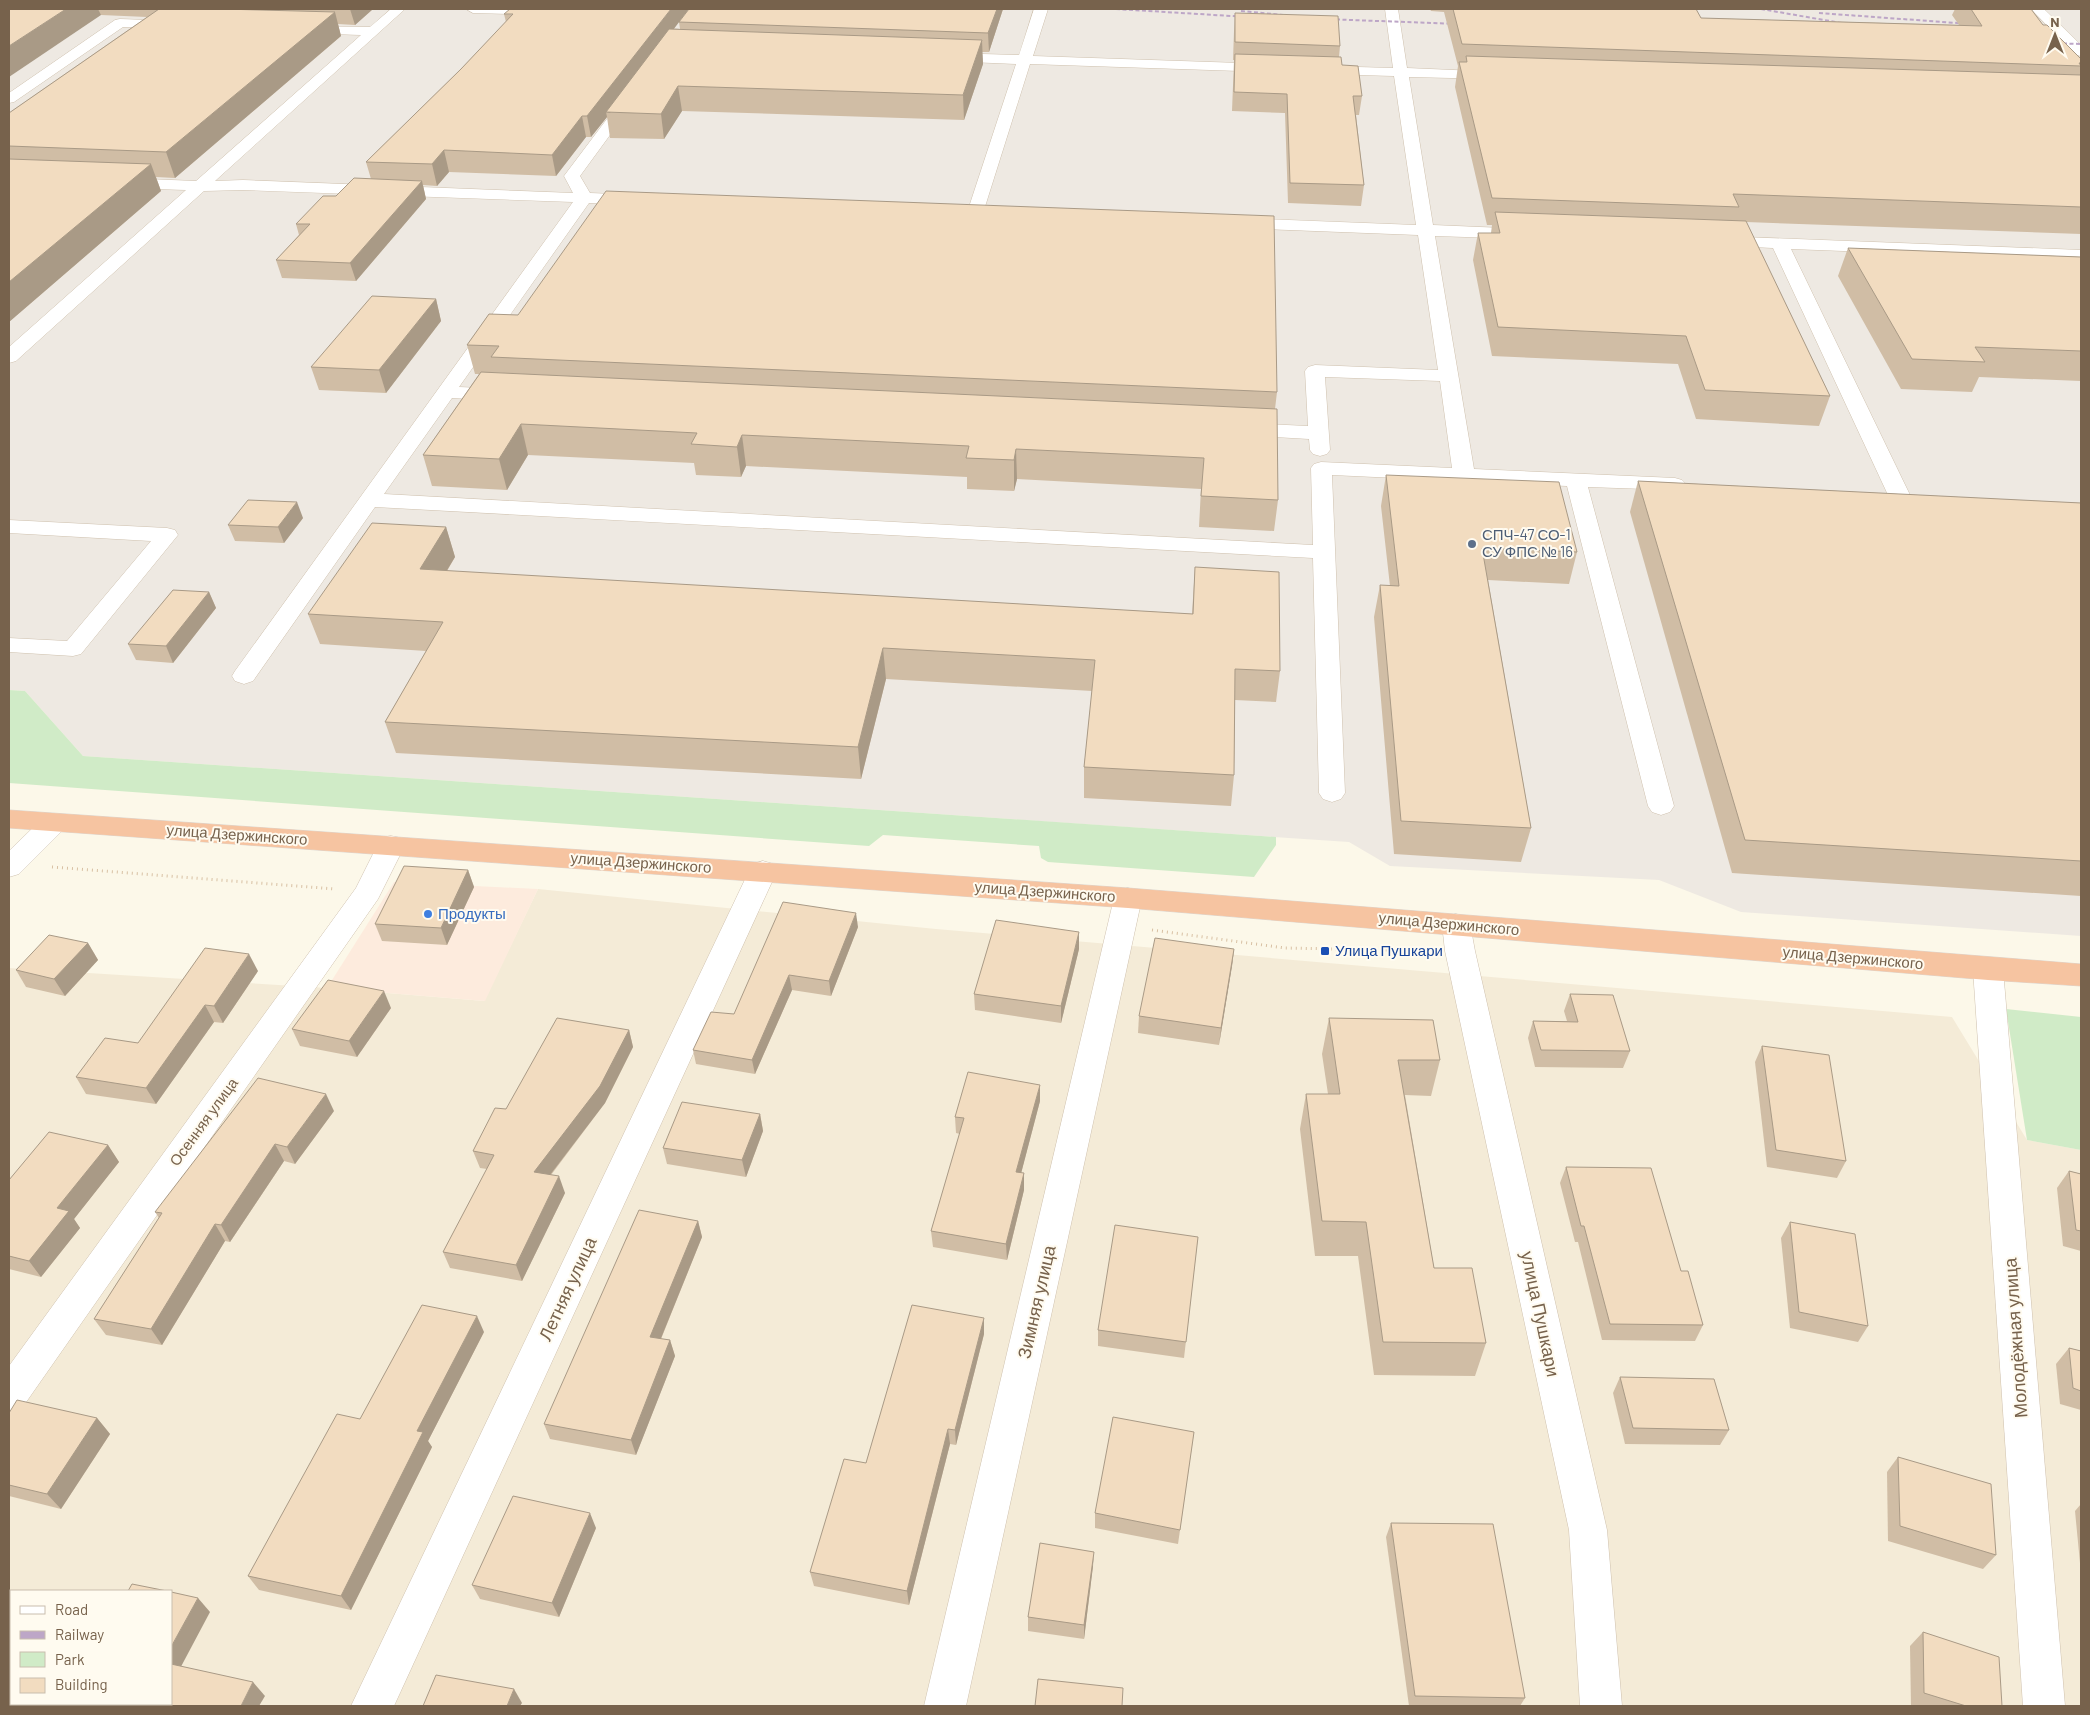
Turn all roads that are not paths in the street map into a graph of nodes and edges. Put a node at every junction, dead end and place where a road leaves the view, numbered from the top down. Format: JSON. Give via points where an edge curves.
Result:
{"nodes":[{"id":1,"x":398,"y":9,"type":"edge"},
{"id":2,"x":473,"y":9,"type":"edge"},
{"id":3,"x":586,"y":9,"type":"edge"},
{"id":4,"x":1041,"y":9,"type":"edge"},
{"id":5,"x":1391,"y":9,"type":"edge"},
{"id":6,"x":2038,"y":9,"type":"edge"},
{"id":7,"x":188,"y":25,"type":"edge"},
{"id":8,"x":286,"y":28,"type":"edge"},
{"id":9,"x":373,"y":31,"type":"junction"},
{"id":10,"x":2081,"y":52,"type":"edge"},
{"id":11,"x":935,"y":56,"type":"edge"},
{"id":12,"x":1024,"y":59,"type":"junction"},
{"id":13,"x":1282,"y":68,"type":"edge"},
{"id":14,"x":1312,"y":69,"type":"edge"},
{"id":15,"x":1401,"y":72,"type":"junction"},
{"id":16,"x":1509,"y":76,"type":"edge"},
{"id":17,"x":640,"y":85,"type":"edge"},
{"id":18,"x":9,"y":99,"type":"edge"},
{"id":19,"x":198,"y":178,"type":"junction"},
{"id":20,"x":104,"y":182,"type":"edge"},
{"id":21,"x":584,"y":198,"type":"junction"},
{"id":22,"x":652,"y":200,"type":"edge"},
{"id":23,"x":955,"y":212,"type":"edge"},
{"id":24,"x":975,"y":213,"type":"junction"},
{"id":25,"x":994,"y":214,"type":"edge"},
{"id":26,"x":1220,"y":222,"type":"edge"},
{"id":27,"x":1426,"y":230,"type":"junction"},
{"id":28,"x":1544,"y":235,"type":"edge"},
{"id":29,"x":1702,"y":241,"type":"edge"},
{"id":30,"x":1780,"y":244,"type":"junction"},
{"id":31,"x":2081,"y":255,"type":"edge"},
{"id":32,"x":9,"y":356,"type":"edge"},
{"id":33,"x":1449,"y":376,"type":"junction"},
{"id":34,"x":446,"y":392,"type":"junction"},
{"id":35,"x":525,"y":396,"type":"edge"},
{"id":36,"x":1220,"y":428,"type":"edge"},
{"id":37,"x":1319,"y":433,"type":"junction"},
{"id":38,"x":1321,"y":468,"type":"junction"},
{"id":39,"x":1464,"y":474,"type":"junction"},
{"id":40,"x":1576,"y":480,"type":"junction"},
{"id":41,"x":1693,"y":485,"type":"edge"},
{"id":42,"x":1899,"y":495,"type":"edge"},
{"id":43,"x":369,"y":500,"type":"junction"},
{"id":44,"x":9,"y":527,"type":"edge"},
{"id":45,"x":1324,"y":552,"type":"junction"},
{"id":46,"x":9,"y":645,"type":"edge"},
{"id":47,"x":244,"y":676,"type":"dead end"},
{"id":48,"x":1332,"y":793,"type":"dead end"},
{"id":49,"x":1661,"y":806,"type":"dead end"},
{"id":50,"x":9,"y":819,"type":"edge"},
{"id":51,"x":54,"y":823,"type":"junction"},
{"id":52,"x":391,"y":845,"type":"junction"},
{"id":53,"x":10,"y":866,"type":"edge"},
{"id":54,"x":763,"y":872,"type":"junction"},
{"id":55,"x":1125,"y":912,"type":"junction"},
{"id":56,"x":1456,"y":924,"type":"junction"},
{"id":57,"x":1988,"y":969,"type":"junction"},
{"id":58,"x":2081,"y":975,"type":"edge"},
{"id":59,"x":9,"y":1396,"type":"edge"},
{"id":60,"x":372,"y":1706,"type":"edge"},
{"id":61,"x":945,"y":1706,"type":"edge"},
{"id":62,"x":1601,"y":1706,"type":"edge"},
{"id":63,"x":2044,"y":1706,"type":"edge"}],
"edges":[{"from":1,"to":9,"type":"street"},
{"from":2,"to":3,"type":"street","via":[[583,12]]},
{"from":4,"to":12,"type":"street"},
{"from":5,"to":15,"type":"street"},
{"from":6,"to":10,"type":"street"},
{"from":7,"to":18,"type":"street","via":[[120,23]]},
{"from":8,"to":9,"type":"street"},
{"from":9,"to":19,"type":"street","via":[[216,171]]},
{"from":11,"to":12,"type":"street"},
{"from":12,"to":13,"type":"street"},
{"from":12,"to":24,"type":"street"},
{"from":14,"to":15,"type":"street"},
{"from":15,"to":16,"type":"street"},
{"from":15,"to":27,"type":"street"},
{"from":17,"to":21,"type":"street","via":[[572,176]]},
{"from":19,"to":20,"type":"street"},
{"from":19,"to":21,"type":"street","via":[[243,185]]},
{"from":19,"to":32,"type":"street"},
{"from":21,"to":22,"type":"street"},
{"from":21,"to":34,"type":"street"},
{"from":23,"to":24,"type":"street"},
{"from":24,"to":25,"type":"street"},
{"from":26,"to":27,"type":"street"},
{"from":27,"to":28,"type":"street"},
{"from":27,"to":33,"type":"street"},
{"from":29,"to":30,"type":"street"},
{"from":30,"to":31,"type":"street"},
{"from":30,"to":42,"type":"street"},
{"from":33,"to":37,"type":"street","via":[[1315,371]]},
{"from":33,"to":39,"type":"street"},
{"from":34,"to":35,"type":"street"},
{"from":34,"to":43,"type":"street"},
{"from":36,"to":37,"type":"street"},
{"from":37,"to":38,"type":"street"},
{"from":38,"to":39,"type":"street"},
{"from":38,"to":45,"type":"street"},
{"from":39,"to":40,"type":"street"},
{"from":40,"to":41,"type":"street"},
{"from":40,"to":49,"type":"street"},
{"from":43,"to":45,"type":"street"},
{"from":43,"to":47,"type":"street"},
{"from":44,"to":46,"type":"street","via":[[167,534],[73,649]]},
{"from":45,"to":48,"type":"street"},
{"from":50,"to":51,"type":"highway","name":"улица Дзержинского"},
{"from":51,"to":52,"type":"highway","name":"улица Дзержинского"},
{"from":51,"to":53,"type":"street"},
{"from":52,"to":54,"type":"highway","name":"улица Дзержинского"},
{"from":52,"to":59,"type":"street","name":"Осенняя улица","via":[[368,892]]},
{"from":54,"to":55,"type":"highway","name":"улица Дзержинского"},
{"from":54,"to":60,"type":"street","name":"Летняя улица"},
{"from":55,"to":56,"type":"highway","name":"улица Дзержинского"},
{"from":55,"to":61,"type":"street","name":"Зимняя улица"},
{"from":56,"to":57,"type":"highway","name":"улица Дзержинского"},
{"from":56,"to":62,"type":"street","name":"улица Пушкари","via":[[1588,1530]]},
{"from":57,"to":58,"type":"highway","name":"улица Дзержинского"},
{"from":57,"to":63,"type":"street","name":"Молодёжная улица"}]}
